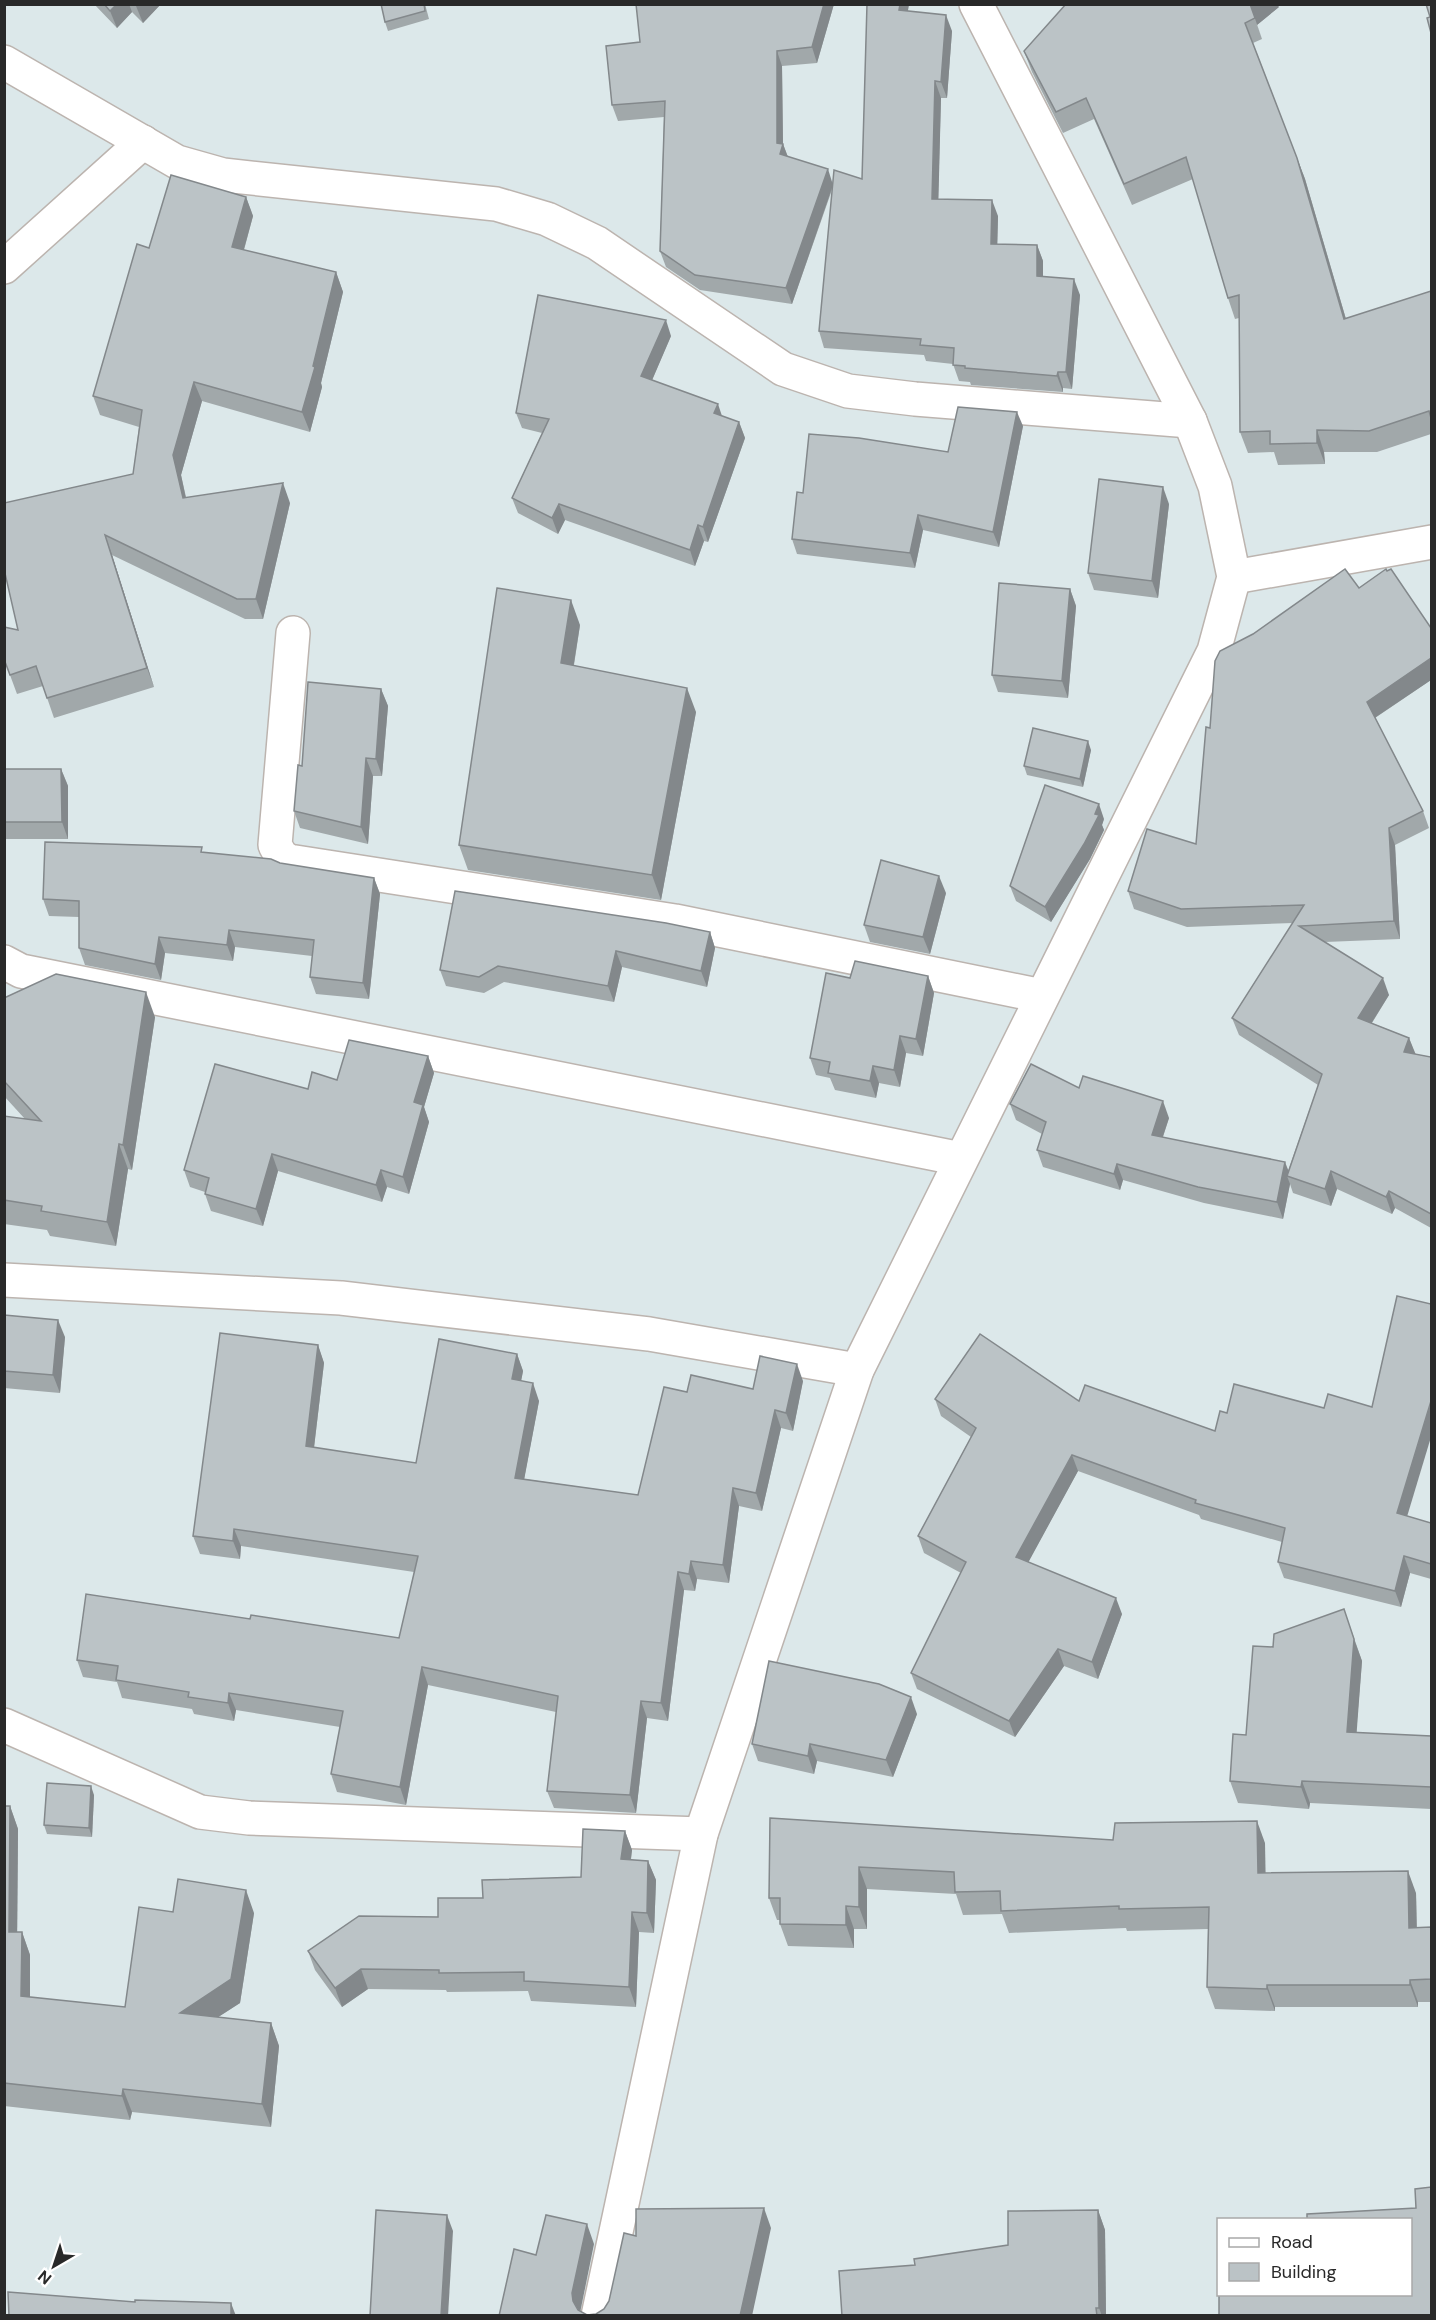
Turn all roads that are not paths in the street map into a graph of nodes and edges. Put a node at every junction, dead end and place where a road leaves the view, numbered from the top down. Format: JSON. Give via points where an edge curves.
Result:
{"nodes":[{"id":1,"x":976,"y":4,"type":"edge"},
{"id":2,"x":4,"y":62,"type":"edge"},
{"id":3,"x":143,"y":142,"type":"junction"},
{"id":4,"x":4,"y":267,"type":"edge"},
{"id":5,"x":1190,"y":421,"type":"junction"},
{"id":6,"x":1431,"y":542,"type":"edge"},
{"id":7,"x":1234,"y":577,"type":"junction"},
{"id":8,"x":293,"y":633,"type":"dead end"},
{"id":9,"x":4,"y":962,"type":"edge"},
{"id":10,"x":1042,"y":996,"type":"junction"},
{"id":11,"x":961,"y":1159,"type":"junction"},
{"id":12,"x":4,"y":1280,"type":"edge"},
{"id":13,"x":857,"y":1370,"type":"junction"},
{"id":14,"x":4,"y":1725,"type":"edge"},
{"id":15,"x":700,"y":1834,"type":"junction"},
{"id":16,"x":598,"y":2316,"type":"edge"}],
"edges":[{"from":1,"to":5,"type":"street"},
{"from":2,"to":3,"type":"street"},
{"from":3,"to":4,"type":"street"},
{"from":3,"to":5,"type":"street","via":[[177,162],[223,175],[496,204],[547,219],[597,243],[783,369],[848,391]]},
{"from":5,"to":7,"type":"street","via":[[1215,486]]},
{"from":6,"to":7,"type":"street"},
{"from":7,"to":10,"type":"street","via":[[1214,651]]},
{"from":8,"to":10,"type":"street","via":[[275,845],[289,861],[675,921]]},
{"from":9,"to":11,"type":"street","via":[[21,971]]},
{"from":10,"to":11,"type":"street"},
{"from":11,"to":13,"type":"street"},
{"from":12,"to":13,"type":"street","via":[[341,1298],[649,1334]]},
{"from":13,"to":15,"type":"street"},
{"from":14,"to":15,"type":"street","via":[[200,1812],[249,1818]]},
{"from":15,"to":16,"type":"street"}]}
